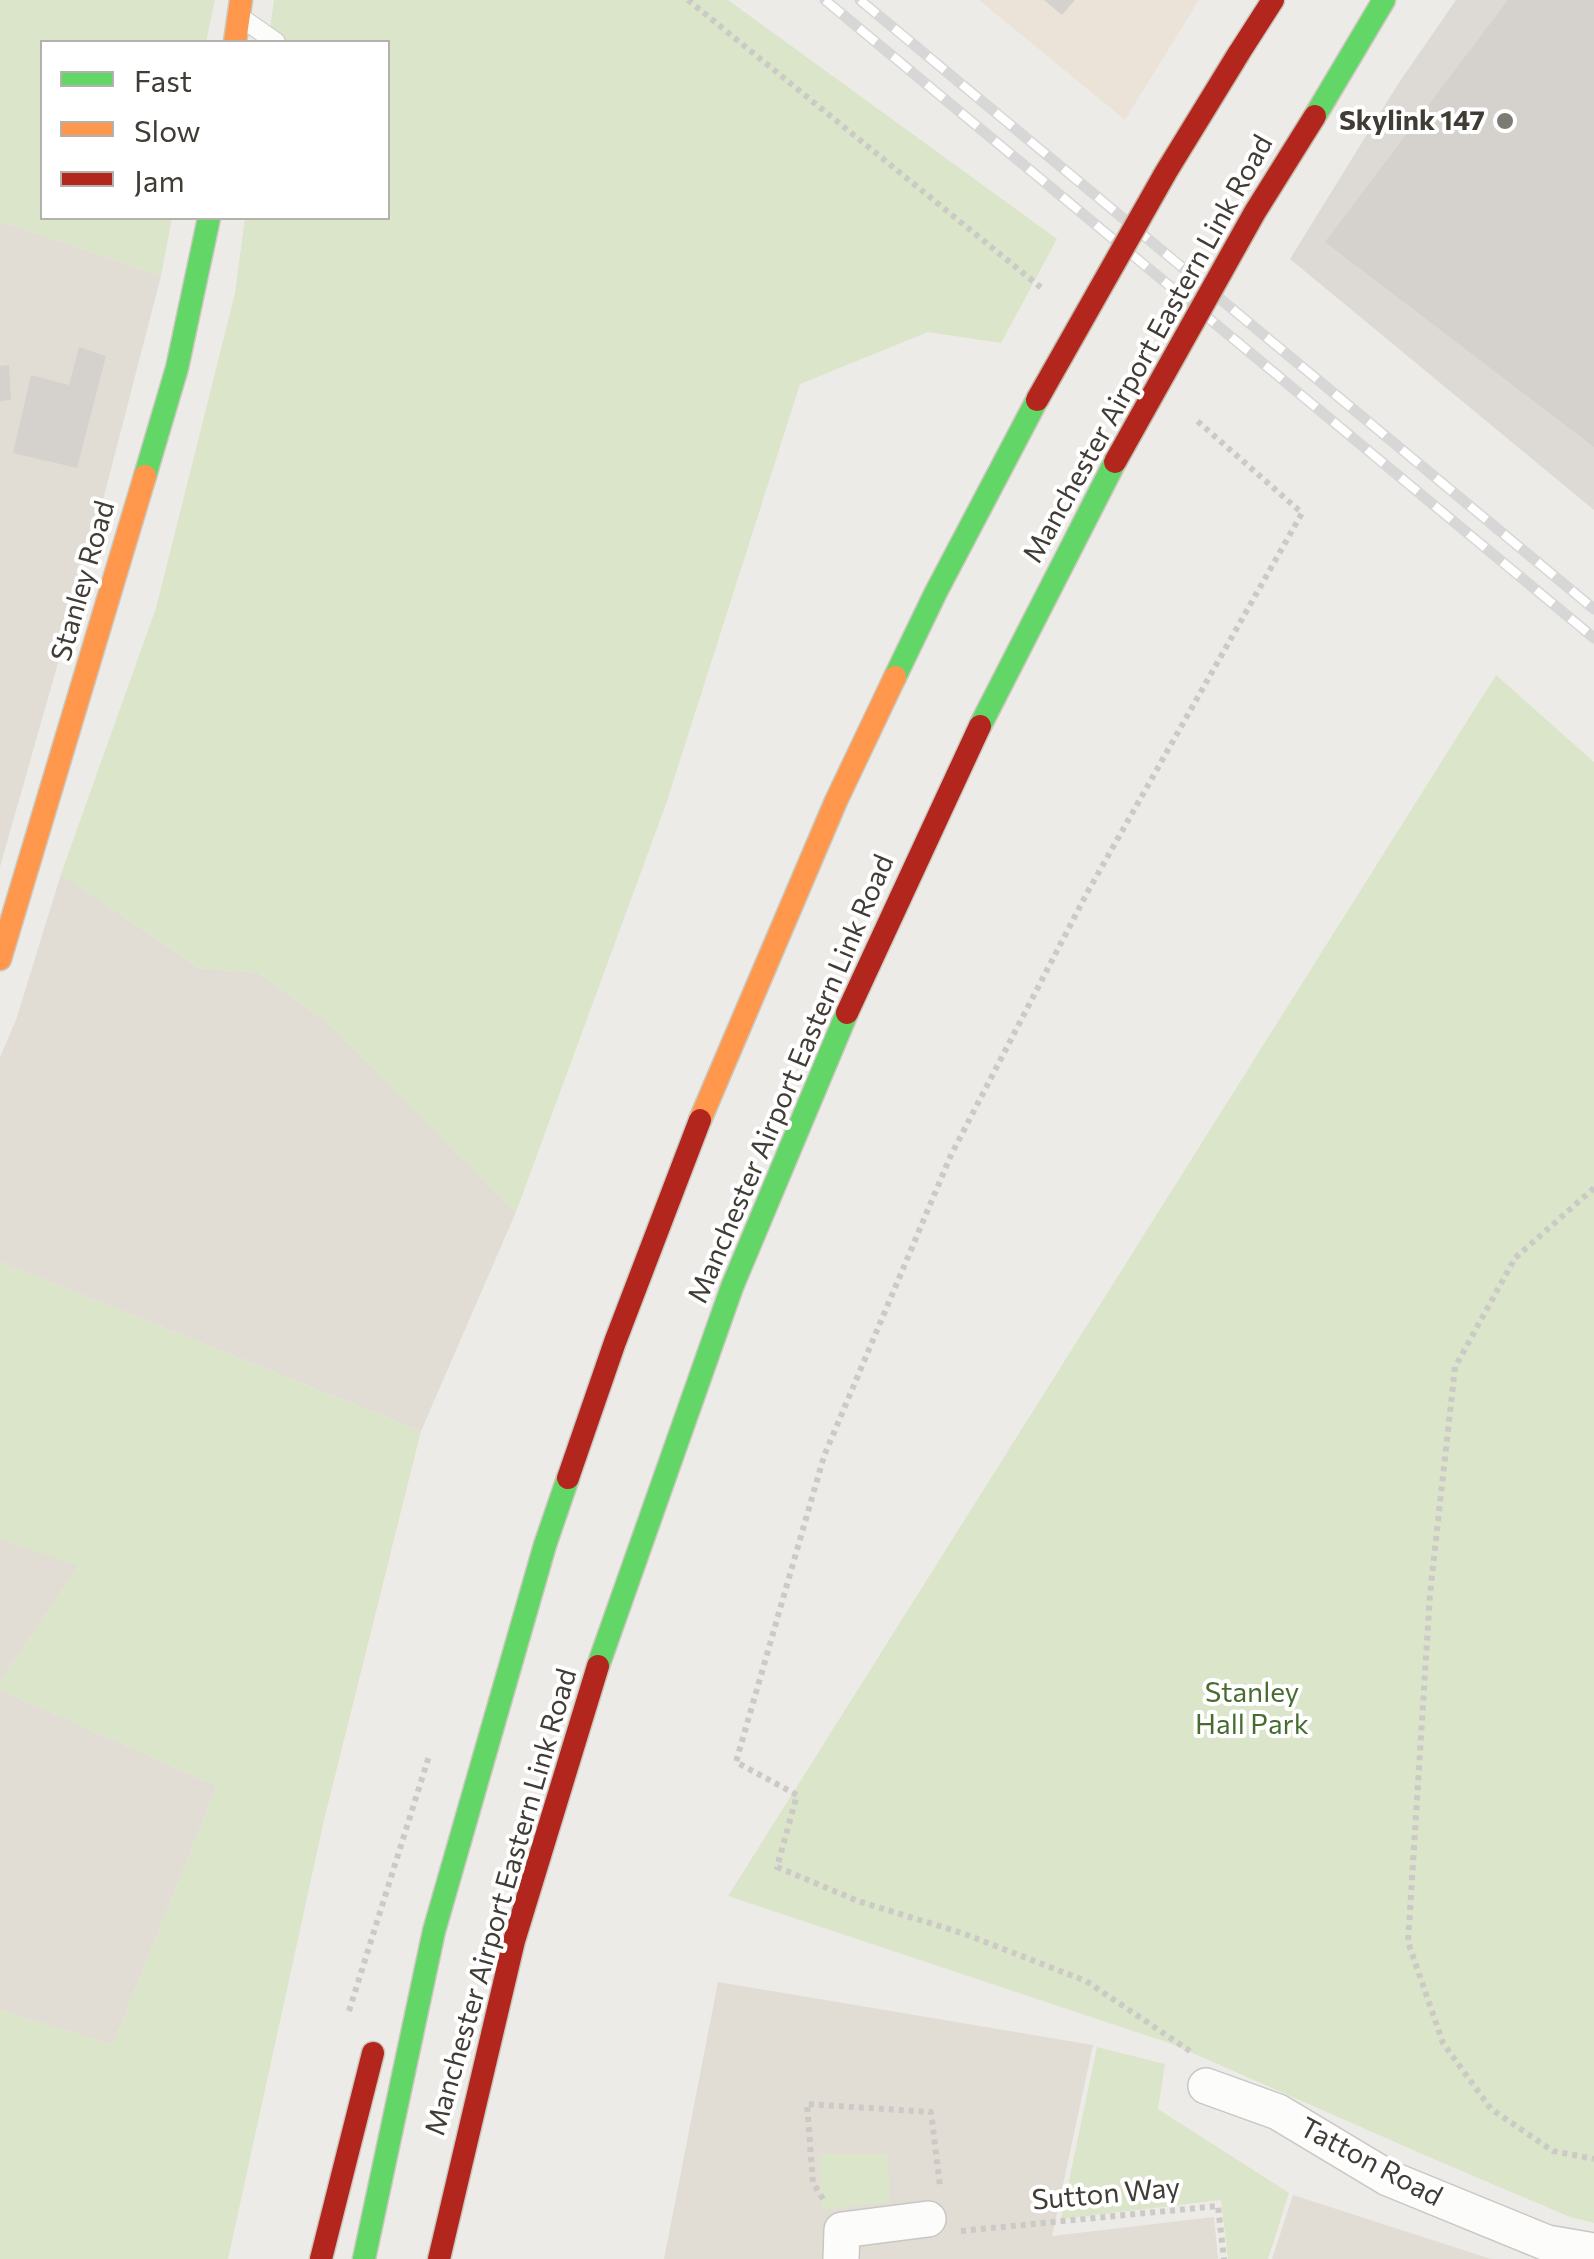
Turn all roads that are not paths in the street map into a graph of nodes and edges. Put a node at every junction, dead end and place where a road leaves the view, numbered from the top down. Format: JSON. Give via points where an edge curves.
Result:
{"nodes":[{"id":1,"x":1384,"y":0,"type":"edge"},
{"id":2,"x":1399,"y":0,"type":"edge"},
{"id":3,"x":1269,"y":4,"type":"edge"},
{"id":4,"x":239,"y":8,"type":"edge"},
{"id":5,"x":234,"y":40,"type":"edge"},
{"id":6,"x":274,"y":40,"type":"edge"},
{"id":7,"x":1340,"y":79,"type":"junction"},
{"id":8,"x":209,"y":220,"type":"edge"},
{"id":9,"x":0,"y":958,"type":"edge"},
{"id":10,"x":544,"y":1545,"type":"junction"},
{"id":11,"x":569,"y":1753,"type":"junction"},
{"id":12,"x":454,"y":1779,"type":"dead end"},
{"id":13,"x":527,"y":1986,"type":"dead end"},
{"id":14,"x":379,"y":2032,"type":"dead end"},
{"id":15,"x":1206,"y":2086,"type":"road end"},
{"id":16,"x":938,"y":2217,"type":"road end"},
{"id":17,"x":842,"y":2244,"type":"edge"},
{"id":18,"x":1594,"y":2250,"type":"edge"},
{"id":19,"x":322,"y":2259,"type":"edge"},
{"id":20,"x":364,"y":2259,"type":"edge"},
{"id":21,"x":439,"y":2259,"type":"edge"}],
"edges":[{"from":1,"to":7,"type":"main road","name":"Manchester Airport Eastern Link Road"},
{"from":2,"to":7,"type":"main road"},
{"from":3,"to":10,"type":"main road","name":"Manchester Airport Eastern Link Road","bridge":true,"via":[[1037,400],[836,801],[672,1188]]},
{"from":4,"to":5,"type":"main road"},
{"from":4,"to":6,"type":"lane"},
{"from":7,"to":11,"type":"main road","name":"Manchester Airport Eastern Link Road","bridge":true,"via":[[1255,212],[1114,462],[932,826],[778,1173],[708,1352]]},
{"from":8,"to":9,"type":"main road","name":"Stanley Road","via":[[177,368]]},
{"from":10,"to":12,"type":"main road"},
{"from":10,"to":20,"type":"main road","name":"Manchester Airport Eastern Link Road","via":[[434,1930]]},
{"from":11,"to":13,"type":"main road"},
{"from":11,"to":21,"type":"main road","name":"Manchester Airport Eastern Link Road","via":[[510,1962]]},
{"from":14,"to":19,"type":"main road"},
{"from":15,"to":18,"type":"street","name":"Tatton Road","via":[[1278,2112],[1388,2178],[1547,2242]]},
{"from":16,"to":17,"type":"street"}]}
